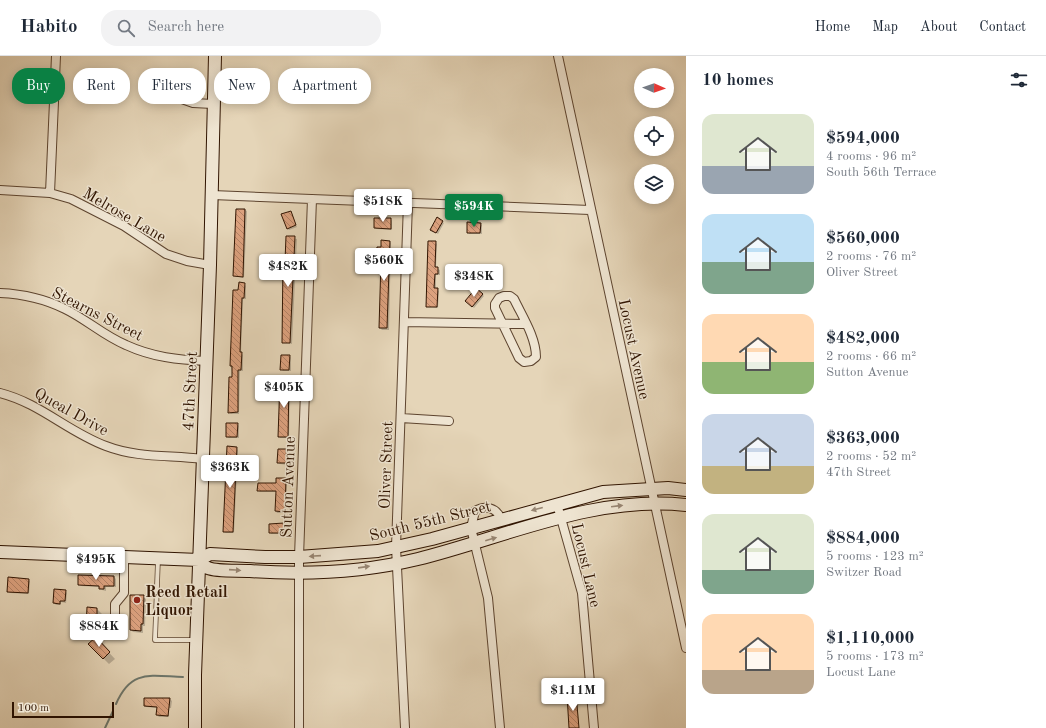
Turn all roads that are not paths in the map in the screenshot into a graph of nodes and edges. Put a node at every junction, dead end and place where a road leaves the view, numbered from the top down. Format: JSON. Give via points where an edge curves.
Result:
{"nodes":[{"id":1,"x":56,"y":56,"type":"edge"},
{"id":2,"x":215,"y":56,"type":"edge"},
{"id":3,"x":558,"y":56,"type":"edge"},
{"id":4,"x":215,"y":68,"type":"edge"},
{"id":5,"x":206,"y":104,"type":"edge"},
{"id":6,"x":214,"y":104,"type":"joint"},
{"id":7,"x":0,"y":190,"type":"edge"},
{"id":8,"x":50,"y":193,"type":"junction"},
{"id":9,"x":212,"y":195,"type":"junction"},
{"id":10,"x":312,"y":199,"type":"junction"},
{"id":11,"x":408,"y":203,"type":"junction"},
{"id":12,"x":590,"y":210,"type":"junction"},
{"id":13,"x":210,"y":265,"type":"junction"},
{"id":14,"x":0,"y":293,"type":"edge"},
{"id":15,"x":404,"y":322,"type":"junction"},
{"id":16,"x":503,"y":324,"type":"junction"},
{"id":17,"x":526,"y":324,"type":"junction"},
{"id":18,"x":207,"y":361,"type":"junction"},
{"id":19,"x":0,"y":393,"type":"edge"},
{"id":20,"x":401,"y":418,"type":"junction"},
{"id":21,"x":449,"y":421,"type":"dead end"},
{"id":22,"x":202,"y":458,"type":"junction"},
{"id":23,"x":650,"y":490,"type":"junction"},
{"id":24,"x":686,"y":490,"type":"edge"},
{"id":25,"x":557,"y":504,"type":"junction"},
{"id":26,"x":653,"y":504,"type":"junction"},
{"id":27,"x":686,"y":505,"type":"edge"},
{"id":28,"x":562,"y":518,"type":"junction"},
{"id":29,"x":501,"y":519,"type":"junction"},
{"id":30,"x":471,"y":528,"type":"junction"},
{"id":31,"x":475,"y":543,"type":"junction"},
{"id":32,"x":396,"y":547,"type":"junction"},
{"id":33,"x":0,"y":552,"type":"edge"},
{"id":34,"x":124,"y":557,"type":"junction"},
{"id":35,"x":299,"y":557,"type":"junction"},
{"id":36,"x":158,"y":558,"type":"junction"},
{"id":37,"x":199,"y":560,"type":"junction"},
{"id":38,"x":397,"y":563,"type":"junction"},
{"id":39,"x":299,"y":573,"type":"junction"},
{"id":40,"x":115,"y":633,"type":"dead end"},
{"id":41,"x":196,"y":640,"type":"junction"},
{"id":42,"x":686,"y":648,"type":"edge"},
{"id":43,"x":195,"y":728,"type":"edge"},
{"id":44,"x":299,"y":728,"type":"edge"},
{"id":45,"x":405,"y":728,"type":"edge"},
{"id":46,"x":500,"y":728,"type":"edge"},
{"id":47,"x":594,"y":728,"type":"edge"}],
"edges":[{"from":1,"to":8,"type":"street"},
{"from":2,"to":4,"type":"street","name":"47th Street"},
{"from":3,"to":12,"type":"street","name":"Locust Avenue"},
{"from":5,"to":6,"type":"street"},
{"from":6,"to":9,"type":"street","name":"47th Street"},
{"from":7,"to":8,"type":"street","name":"Melrose Lane"},
{"from":8,"to":13,"type":"street","name":"Melrose Lane","via":[[96,210],[166,254]]},
{"from":9,"to":10,"type":"street"},
{"from":9,"to":13,"type":"street","name":"47th Street"},
{"from":10,"to":11,"type":"street"},
{"from":10,"to":35,"type":"street","name":"Sutton Avenue"},
{"from":11,"to":12,"type":"street"},
{"from":11,"to":15,"type":"street","name":"Oliver Street"},
{"from":12,"to":23,"type":"street","name":"Locust Avenue"},
{"from":13,"to":18,"type":"street","name":"47th Street"},
{"from":14,"to":18,"type":"street","name":"Stearns Street","via":[[32,296],[66,309],[126,346],[150,354],[176,360]]},
{"from":15,"to":16,"type":"street"},
{"from":15,"to":20,"type":"street","name":"Oliver Street"},
{"from":16,"to":17,"type":"street"},
{"from":16,"to":17,"type":"street","via":[[495,304],[504,296],[514,299]]},
{"from":16,"to":17,"type":"street","via":[[517,354],[524,362],[536,357],[536,350]]},
{"from":18,"to":22,"type":"street","name":"47th Street"},
{"from":19,"to":22,"type":"street","name":"Queal Drive","via":[[26,401],[87,438],[106,446],[134,454]]},
{"from":20,"to":21,"type":"street"},
{"from":20,"to":32,"type":"street","name":"Oliver Street"},
{"from":22,"to":37,"type":"street","name":"47th Street"},
{"from":23,"to":24,"type":"street","name":"South 55th Street"},
{"from":23,"to":25,"type":"street","name":"South 55th Street","via":[[603,492]]},
{"from":23,"to":26,"type":"street","name":"Locust Avenue"},
{"from":25,"to":28,"type":"street","name":"Locust Lane"},
{"from":25,"to":29,"type":"street","name":"South 55th Street","one_way":true},
{"from":26,"to":27,"type":"street","name":"South 55th Street"},
{"from":28,"to":26,"type":"street","name":"South 55th Street","one_way":true,"via":[[612,506]]},
{"from":26,"to":42,"type":"street","name":"Locust Avenue"},
{"from":31,"to":28,"type":"street","name":"South 55th Street","one_way":true},
{"from":28,"to":47,"type":"street","name":"Locust Lane","via":[[583,601]]},
{"from":29,"to":30,"type":"street","name":"South 55th Street"},
{"from":29,"to":30,"type":"street","via":[[489,507],[482,507],[474,511]]},
{"from":30,"to":31,"type":"street"},
{"from":30,"to":32,"type":"street","name":"South 55th Street"},
{"from":31,"to":38,"type":"street","name":"South 55th Street"},
{"from":31,"to":46,"type":"street","via":[[488,598]]},
{"from":32,"to":35,"type":"street","name":"South 55th Street","one_way":true,"via":[[349,554]]},
{"from":32,"to":38,"type":"street","name":"Oliver Street"},
{"from":33,"to":34,"type":"street"},
{"from":34,"to":36,"type":"street"},
{"from":34,"to":40,"type":"street","via":[[124,593],[115,604]]},
{"from":35,"to":37,"type":"street","name":"South 55th Street","via":[[210,554]]},
{"from":35,"to":39,"type":"street","name":"Sutton Avenue"},
{"from":36,"to":37,"type":"street"},
{"from":36,"to":41,"type":"lane","via":[[155,640]]},
{"from":37,"to":39,"type":"street","name":"South 55th Street","one_way":true,"via":[[207,568]]},
{"from":37,"to":41,"type":"street","name":"47th Street"},
{"from":39,"to":38,"type":"street","name":"South 55th Street","one_way":true,"via":[[349,570]]},
{"from":38,"to":45,"type":"street","name":"Oliver Street"},
{"from":39,"to":44,"type":"street","name":"Sutton Avenue"},
{"from":41,"to":43,"type":"street","name":"47th Street"}]}
